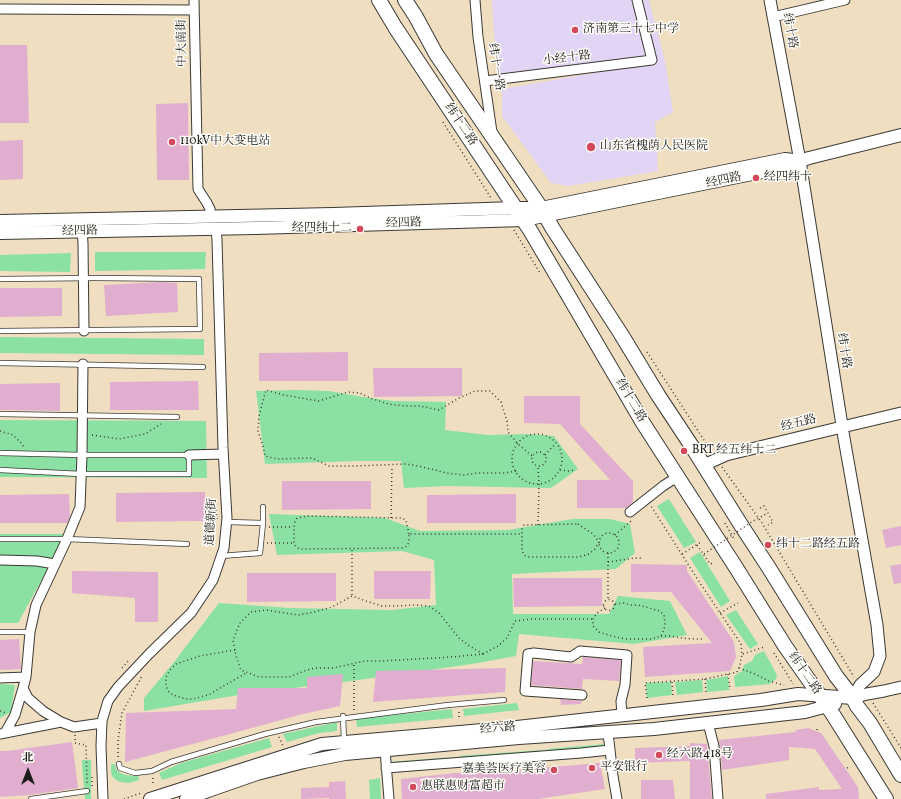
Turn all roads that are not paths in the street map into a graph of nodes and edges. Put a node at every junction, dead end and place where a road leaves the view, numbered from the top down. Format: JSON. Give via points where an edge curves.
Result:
{"nodes":[{"id":1,"x":194,"y":0,"type":"edge"},
{"id":2,"x":379,"y":0,"type":"edge"},
{"id":3,"x":405,"y":0,"type":"edge"},
{"id":4,"x":475,"y":0,"type":"edge"},
{"id":5,"x":637,"y":0,"type":"edge"},
{"id":6,"x":770,"y":0,"type":"edge"},
{"id":7,"x":846,"y":0,"type":"edge"},
{"id":8,"x":0,"y":10,"type":"edge"},
{"id":9,"x":194,"y":10,"type":"junction"},
{"id":10,"x":773,"y":17,"type":"junction"},
{"id":11,"x":485,"y":81,"type":"junction"},
{"id":12,"x":901,"y":134,"type":"edge"},
{"id":13,"x":493,"y":138,"type":"junction"},
{"id":14,"x":800,"y":161,"type":"junction"},
{"id":15,"x":515,"y":208,"type":"junction"},
{"id":16,"x":544,"y":212,"type":"junction"},
{"id":17,"x":211,"y":217,"type":"junction"},
{"id":18,"x":524,"y":220,"type":"junction"},
{"id":19,"x":0,"y":221,"type":"edge"},
{"id":20,"x":216,"y":229,"type":"junction"},
{"id":21,"x":82,"y":232,"type":"junction"},
{"id":22,"x":0,"y":233,"type":"edge"},
{"id":23,"x":83,"y":278,"type":"junction"},
{"id":24,"x":0,"y":279,"type":"edge"},
{"id":25,"x":0,"y":331,"type":"edge"},
{"id":26,"x":84,"y":331,"type":"junction"},
{"id":27,"x":0,"y":363,"type":"edge"},
{"id":28,"x":83,"y":364,"type":"junction"},
{"id":29,"x":203,"y":367,"type":"dead end"},
{"id":30,"x":0,"y":414,"type":"edge"},
{"id":31,"x":901,"y":414,"type":"edge"},
{"id":32,"x":83,"y":415,"type":"junction"},
{"id":33,"x":175,"y":417,"type":"road end"},
{"id":34,"x":842,"y":427,"type":"junction"},
{"id":35,"x":0,"y":453,"type":"edge"},
{"id":36,"x":224,"y":454,"type":"junction"},
{"id":37,"x":82,"y":455,"type":"junction"},
{"id":38,"x":189,"y":455,"type":"junction"},
{"id":39,"x":704,"y":465,"type":"junction"},
{"id":40,"x":0,"y":470,"type":"edge"},
{"id":41,"x":81,"y":474,"type":"junction"},
{"id":42,"x":677,"y":477,"type":"junction"},
{"id":43,"x":263,"y":507,"type":"dead end"},
{"id":44,"x":630,"y":512,"type":"dead end"},
{"id":45,"x":226,"y":522,"type":"junction"},
{"id":46,"x":263,"y":525,"type":"junction"},
{"id":47,"x":0,"y":539,"type":"edge"},
{"id":48,"x":67,"y":539,"type":"junction"},
{"id":49,"x":187,"y":544,"type":"dead end"},
{"id":50,"x":221,"y":556,"type":"junction"},
{"id":51,"x":0,"y":560,"type":"edge"},
{"id":52,"x":55,"y":564,"type":"junction"},
{"id":53,"x":0,"y":632,"type":"edge"},
{"id":54,"x":30,"y":632,"type":"junction"},
{"id":55,"x":26,"y":677,"type":"junction"},
{"id":56,"x":0,"y":678,"type":"edge"},
{"id":57,"x":24,"y":688,"type":"junction"},
{"id":58,"x":901,"y":688,"type":"edge"},
{"id":59,"x":582,"y":695,"type":"dead end"},
{"id":60,"x":819,"y":695,"type":"junction"},
{"id":61,"x":853,"y":698,"type":"junction"},
{"id":62,"x":504,"y":700,"type":"dead end"},
{"id":63,"x":827,"y":706,"type":"junction"},
{"id":64,"x":343,"y":716,"type":"junction"},
{"id":65,"x":622,"y":716,"type":"junction"},
{"id":66,"x":61,"y":722,"type":"junction"},
{"id":67,"x":102,"y":723,"type":"junction"},
{"id":68,"x":708,"y":723,"type":"junction"},
{"id":69,"x":607,"y":732,"type":"junction"},
{"id":70,"x":2,"y":733,"type":"edge"},
{"id":71,"x":344,"y":742,"type":"junction"},
{"id":72,"x":385,"y":750,"type":"junction"},
{"id":73,"x":610,"y":750,"type":"junction"},
{"id":74,"x":118,"y":764,"type":"road end"},
{"id":75,"x":386,"y":768,"type":"junction"},
{"id":76,"x":901,"y":775,"type":"edge"},
{"id":77,"x":89,"y":789,"type":"road end"},
{"id":78,"x":32,"y":799,"type":"edge"},
{"id":79,"x":103,"y":799,"type":"edge"},
{"id":80,"x":150,"y":799,"type":"edge"},
{"id":81,"x":186,"y":799,"type":"edge"},
{"id":82,"x":389,"y":799,"type":"edge"},
{"id":83,"x":617,"y":799,"type":"edge"},
{"id":84,"x":718,"y":799,"type":"edge"},
{"id":85,"x":882,"y":799,"type":"edge"}],
"edges":[{"from":1,"to":9,"type":"street"},
{"from":2,"to":15,"type":"main road","name":"纬十二路"},
{"from":3,"to":13,"type":"main road","name":"纬十二路","via":[[436,54]]},
{"from":4,"to":11,"type":"street","name":"纬十一路"},
{"from":5,"to":11,"type":"street","name":"小经十路","via":[[652,60]]},
{"from":6,"to":10,"type":"street","name":"纬十路"},
{"from":7,"to":10,"type":"street"},
{"from":8,"to":9,"type":"street","name":"中大南街"},
{"from":9,"to":17,"type":"street","name":"中大南街","via":[[198,189],[210,209]]},
{"from":10,"to":14,"type":"street","name":"纬十路"},
{"from":11,"to":13,"type":"street","name":"纬十一路"},
{"from":12,"to":14,"type":"main road","name":"经四路"},
{"from":13,"to":16,"type":"main road","name":"纬十二路"},
{"from":14,"to":16,"type":"main road","name":"经四路","via":[[785,159]]},
{"from":14,"to":34,"type":"street","name":"纬十路"},
{"from":15,"to":16,"type":"main road","name":"经四路"},
{"from":15,"to":17,"type":"main road","name":"经四路"},
{"from":15,"to":18,"type":"main road","name":"纬十二路"},
{"from":16,"to":18,"type":"main road","name":"经四路"},
{"from":16,"to":39,"type":"main road","name":"纬十二路"},
{"from":17,"to":19,"type":"main road","name":"经四路"},
{"from":18,"to":20,"type":"main road","name":"经四路"},
{"from":18,"to":42,"type":"main road","name":"纬十二路"},
{"from":20,"to":21,"type":"main road","name":"经四路"},
{"from":20,"to":36,"type":"street","name":"道德新街"},
{"from":21,"to":22,"type":"main road","name":"经四路"},
{"from":21,"to":23,"type":"street"},
{"from":23,"to":24,"type":"lane"},
{"from":23,"to":26,"type":"street"},
{"from":23,"to":26,"type":"lane","via":[[199,280],[200,329]]},
{"from":25,"to":26,"type":"lane"},
{"from":27,"to":28,"type":"lane"},
{"from":28,"to":29,"type":"lane"},
{"from":28,"to":32,"type":"street"},
{"from":30,"to":32,"type":"lane"},
{"from":31,"to":34,"type":"street","name":"经五路"},
{"from":32,"to":33,"type":"lane"},
{"from":32,"to":37,"type":"street"},
{"from":34,"to":39,"type":"street","name":"经五路","via":[[726,455]]},
{"from":34,"to":61,"type":"street","name":"纬十路","via":[[877,624],[880,656],[874,672],[860,685]]},
{"from":35,"to":37,"type":"lane"},
{"from":36,"to":38,"type":"street"},
{"from":36,"to":45,"type":"street","name":"道德新街"},
{"from":37,"to":38,"type":"lane"},
{"from":37,"to":41,"type":"street"},
{"from":38,"to":41,"type":"lane","via":[[189,474]]},
{"from":39,"to":61,"type":"main road","name":"纬十二路","via":[[836,676]]},
{"from":40,"to":41,"type":"lane"},
{"from":41,"to":48,"type":"street","via":[[80,507]]},
{"from":42,"to":44,"type":"street"},
{"from":42,"to":60,"type":"main road","name":"纬十二路"},
{"from":43,"to":46,"type":"lane"},
{"from":45,"to":46,"type":"lane"},
{"from":45,"to":50,"type":"street","name":"道德新街"},
{"from":46,"to":50,"type":"lane","via":[[260,553]]},
{"from":47,"to":48,"type":"lane"},
{"from":48,"to":49,"type":"lane"},
{"from":48,"to":52,"type":"street"},
{"from":50,"to":67,"type":"street","name":"道德新街","via":[[213,580],[191,613],[118,687],[108,701]]},
{"from":51,"to":52,"type":"street"},
{"from":52,"to":54,"type":"street","via":[[36,605]]},
{"from":53,"to":54,"type":"lane"},
{"from":54,"to":55,"type":"street"},
{"from":55,"to":56,"type":"street"},
{"from":55,"to":57,"type":"street"},
{"from":57,"to":66,"type":"street","via":[[28,698]]},
{"from":57,"to":70,"type":"street","via":[[15,715]]},
{"from":58,"to":61,"type":"street","name":"经六路"},
{"from":59,"to":65,"type":"street","via":[[525,691],[528,654],[571,656],[580,651],[626,655]]},
{"from":60,"to":61,"type":"main road","name":"经六路"},
{"from":60,"to":63,"type":"main road","name":"纬十二路"},
{"from":60,"to":65,"type":"main road","name":"经六路","via":[[798,694]]},
{"from":61,"to":63,"type":"main road","name":"经六路"},
{"from":61,"to":76,"type":"main road","name":"纬十二路"},
{"from":62,"to":64,"type":"lane","via":[[354,717]]},
{"from":63,"to":68,"type":"main road","name":"经六路","via":[[805,712]]},
{"from":63,"to":85,"type":"main road","name":"纬十二路"},
{"from":64,"to":71,"type":"lane"},
{"from":64,"to":74,"type":"lane","via":[[171,762],[152,771],[135,773],[120,768]]},
{"from":65,"to":71,"type":"main road","name":"经六路","via":[[517,728]]},
{"from":66,"to":67,"type":"street","via":[[74,727]]},
{"from":66,"to":70,"type":"street"},
{"from":67,"to":79,"type":"street","name":"道德新街"},
{"from":68,"to":69,"type":"main road","name":"经六路"},
{"from":68,"to":84,"type":"street","via":[[714,746]]},
{"from":69,"to":72,"type":"main road","name":"经六路"},
{"from":69,"to":73,"type":"street"},
{"from":71,"to":80,"type":"main road","name":"经六路","via":[[322,744]]},
{"from":72,"to":75,"type":"street"},
{"from":72,"to":81,"type":"main road","name":"经六路","via":[[304,762],[257,774]]},
{"from":73,"to":75,"type":"street"},
{"from":73,"to":83,"type":"street"},
{"from":75,"to":82,"type":"street"},
{"from":77,"to":78,"type":"lane"}]}
